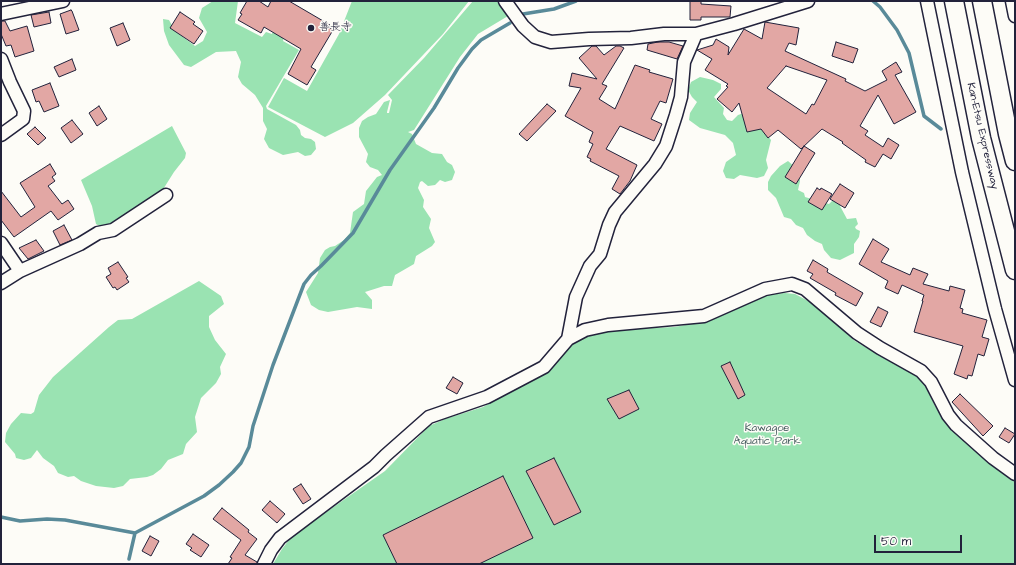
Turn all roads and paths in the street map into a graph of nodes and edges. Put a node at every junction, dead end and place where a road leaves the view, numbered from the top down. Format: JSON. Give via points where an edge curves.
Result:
{"nodes":[{"id":1,"x":14,"y":1,"type":"edge"},
{"id":2,"x":63,"y":1,"type":"edge"},
{"id":3,"x":505,"y":1,"type":"edge"},
{"id":4,"x":808,"y":1,"type":"edge"},
{"id":5,"x":927,"y":1,"type":"edge"},
{"id":6,"x":954,"y":1,"type":"edge"},
{"id":7,"x":982,"y":1,"type":"edge"},
{"id":8,"x":1012,"y":1,"type":"edge"},
{"id":9,"x":1,"y":14,"type":"edge"},
{"id":10,"x":1015,"y":16,"type":"edge"},
{"id":11,"x":696,"y":34,"type":"junction"},
{"id":12,"x":1,"y":59,"type":"edge"},
{"id":13,"x":1,"y":135,"type":"edge"},
{"id":14,"x":1015,"y":160,"type":"edge"},
{"id":15,"x":166,"y":195,"type":"dead end"},
{"id":16,"x":1,"y":243,"type":"edge"},
{"id":17,"x":1015,"y":270,"type":"edge"},
{"id":18,"x":20,"y":271,"type":"junction"},
{"id":19,"x":1,"y":283,"type":"edge"},
{"id":20,"x":568,"y":339,"type":"junction"},
{"id":21,"x":1015,"y":380,"type":"edge"},
{"id":22,"x":1015,"y":474,"type":"edge"},
{"id":23,"x":264,"y":564,"type":"edge"}],
"edges":[{"from":1,"to":9,"type":"street"},
{"from":2,"to":9,"type":"street"},
{"from":3,"to":11,"type":"street","via":[[523,26],[535,37],[551,42]]},
{"from":4,"to":11,"type":"street"},
{"from":5,"to":21,"type":"street","via":[[962,172]]},
{"from":6,"to":17,"type":"highway","name":"Kan-Etsu Expressway","via":[[981,138]]},
{"from":7,"to":14,"type":"highway"},
{"from":8,"to":10,"type":"street"},
{"from":11,"to":20,"type":"street","via":[[684,62],[681,97],[666,146],[656,164],[615,212],[600,254],[590,266],[576,297]]},
{"from":12,"to":13,"type":"street","via":[[24,111],[23,119]]},
{"from":15,"to":18,"type":"street","via":[[113,230],[98,233],[80,244]]},
{"from":16,"to":18,"type":"street"},
{"from":18,"to":19,"type":"street"},
{"from":20,"to":22,"type":"street","via":[[586,330],[608,325],[704,316],[765,289],[792,284],[805,289],[856,333],[921,371],[931,382],[948,416],[956,425]]},
{"from":20,"to":23,"type":"street","via":[[544,367],[487,397],[429,417],[374,467],[280,538]]}]}
